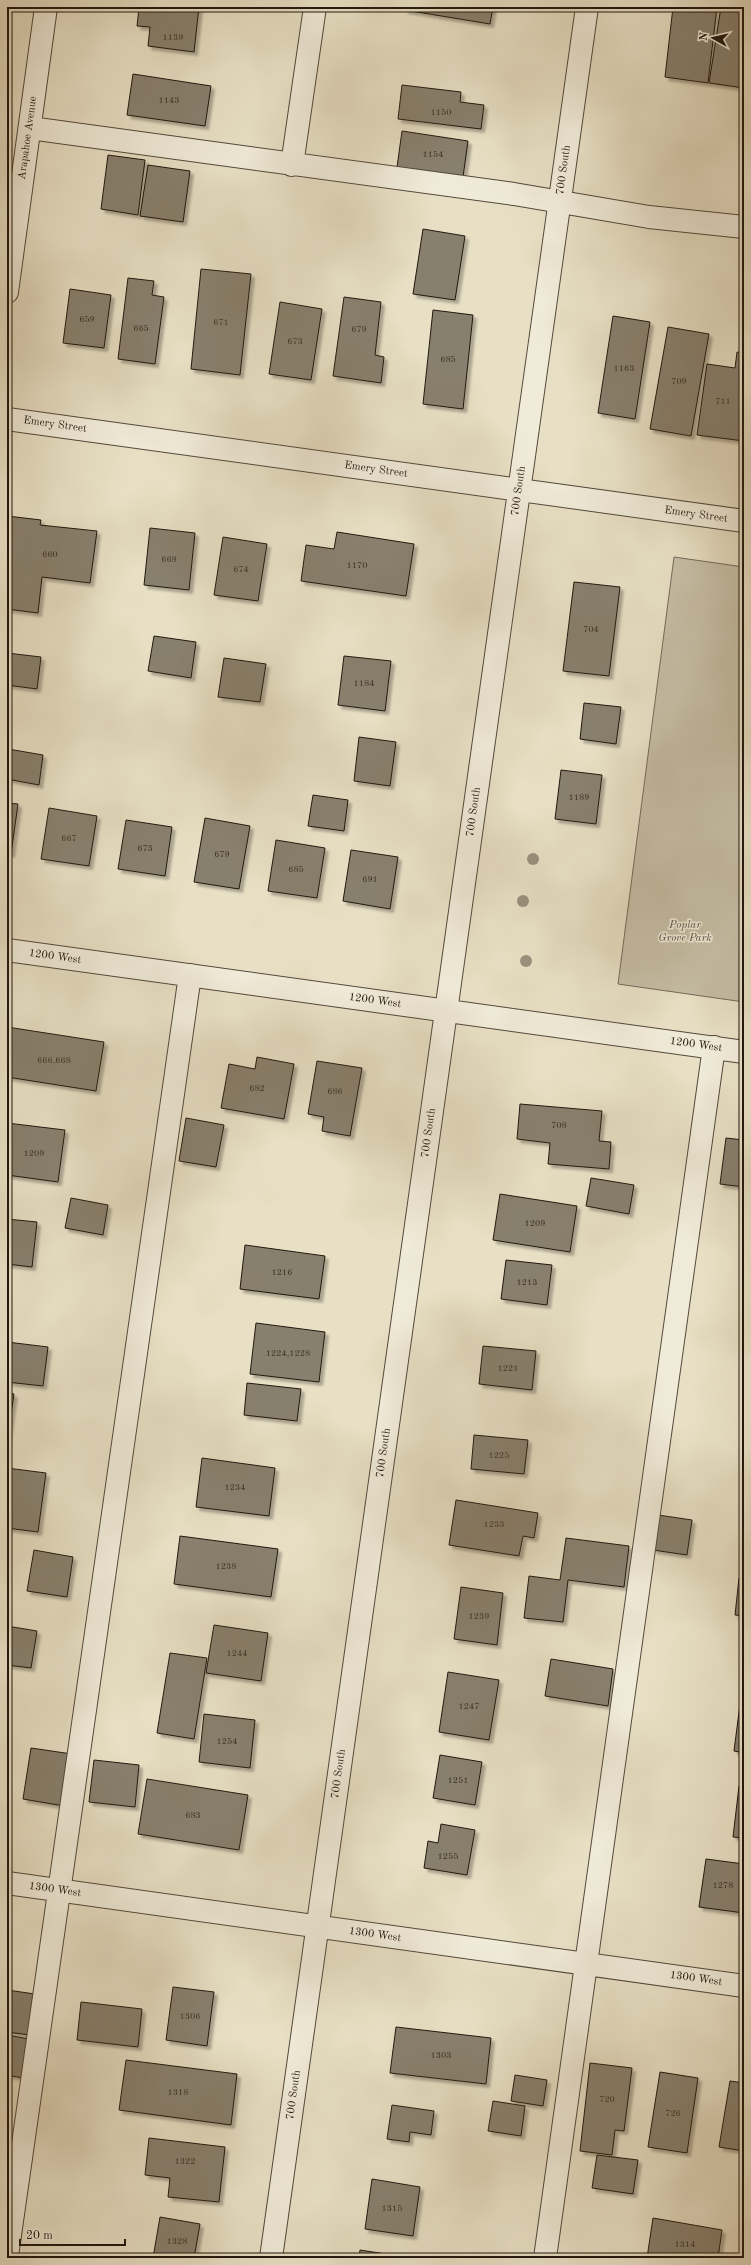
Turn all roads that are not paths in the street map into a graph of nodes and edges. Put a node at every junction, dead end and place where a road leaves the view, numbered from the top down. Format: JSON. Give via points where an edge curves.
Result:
{"nodes":[{"id":1,"x":46,"y":7,"type":"edge"},
{"id":2,"x":315,"y":7,"type":"edge"},
{"id":3,"x":587,"y":7,"type":"edge"},
{"id":4,"x":30,"y":128,"type":"junction"},
{"id":5,"x":16,"y":162,"type":"edge"},
{"id":6,"x":292,"y":165,"type":"junction"},
{"id":7,"x":559,"y":201,"type":"junction"},
{"id":8,"x":744,"y":227,"type":"edge"},
{"id":9,"x":7,"y":292,"type":"edge"},
{"id":10,"x":7,"y":419,"type":"edge"},
{"id":11,"x":519,"y":490,"type":"junction"},
{"id":12,"x":744,"y":521,"type":"edge"},
{"id":13,"x":7,"y":950,"type":"edge"},
{"id":14,"x":190,"y":975,"type":"junction"},
{"id":15,"x":446,"y":1010,"type":"junction"},
{"id":16,"x":714,"y":1048,"type":"junction"},
{"id":17,"x":744,"y":1052,"type":"edge"},
{"id":18,"x":7,"y":1883,"type":"edge"},
{"id":19,"x":59,"y":1890,"type":"junction"},
{"id":20,"x":318,"y":1927,"type":"junction"},
{"id":21,"x":585,"y":1964,"type":"junction"},
{"id":22,"x":744,"y":1986,"type":"edge"},
{"id":23,"x":7,"y":2256,"type":"edge"},
{"id":24,"x":272,"y":2258,"type":"edge"},
{"id":25,"x":545,"y":2258,"type":"edge"}],
"edges":[{"from":1,"to":4,"type":"street","name":"Arapahoe Avenue"},
{"from":2,"to":6,"type":"street"},
{"from":3,"to":7,"type":"street","name":"700 South"},
{"from":4,"to":5,"type":"street","name":"Arapahoe Avenue"},
{"from":4,"to":6,"type":"street"},
{"from":5,"to":9,"type":"street","name":"Arapahoe Avenue"},
{"from":6,"to":7,"type":"street"},
{"from":7,"to":8,"type":"street","via":[[649,217]]},
{"from":7,"to":11,"type":"street","name":"700 South"},
{"from":10,"to":11,"type":"street","name":"Emery Street"},
{"from":11,"to":12,"type":"street","name":"Emery Street"},
{"from":11,"to":15,"type":"street","name":"700 South"},
{"from":13,"to":14,"type":"street","name":"1200 West"},
{"from":14,"to":15,"type":"street","name":"1200 West"},
{"from":14,"to":19,"type":"street"},
{"from":15,"to":16,"type":"street","name":"1200 West"},
{"from":15,"to":20,"type":"street","name":"700 South"},
{"from":16,"to":17,"type":"street","name":"1200 West"},
{"from":16,"to":21,"type":"street"},
{"from":18,"to":19,"type":"street","name":"1300 West"},
{"from":19,"to":20,"type":"street","name":"1300 West"},
{"from":19,"to":23,"type":"street"},
{"from":20,"to":21,"type":"street","name":"1300 West"},
{"from":20,"to":24,"type":"street","name":"700 South"},
{"from":21,"to":22,"type":"street","name":"1300 West"},
{"from":21,"to":25,"type":"street"}]}
